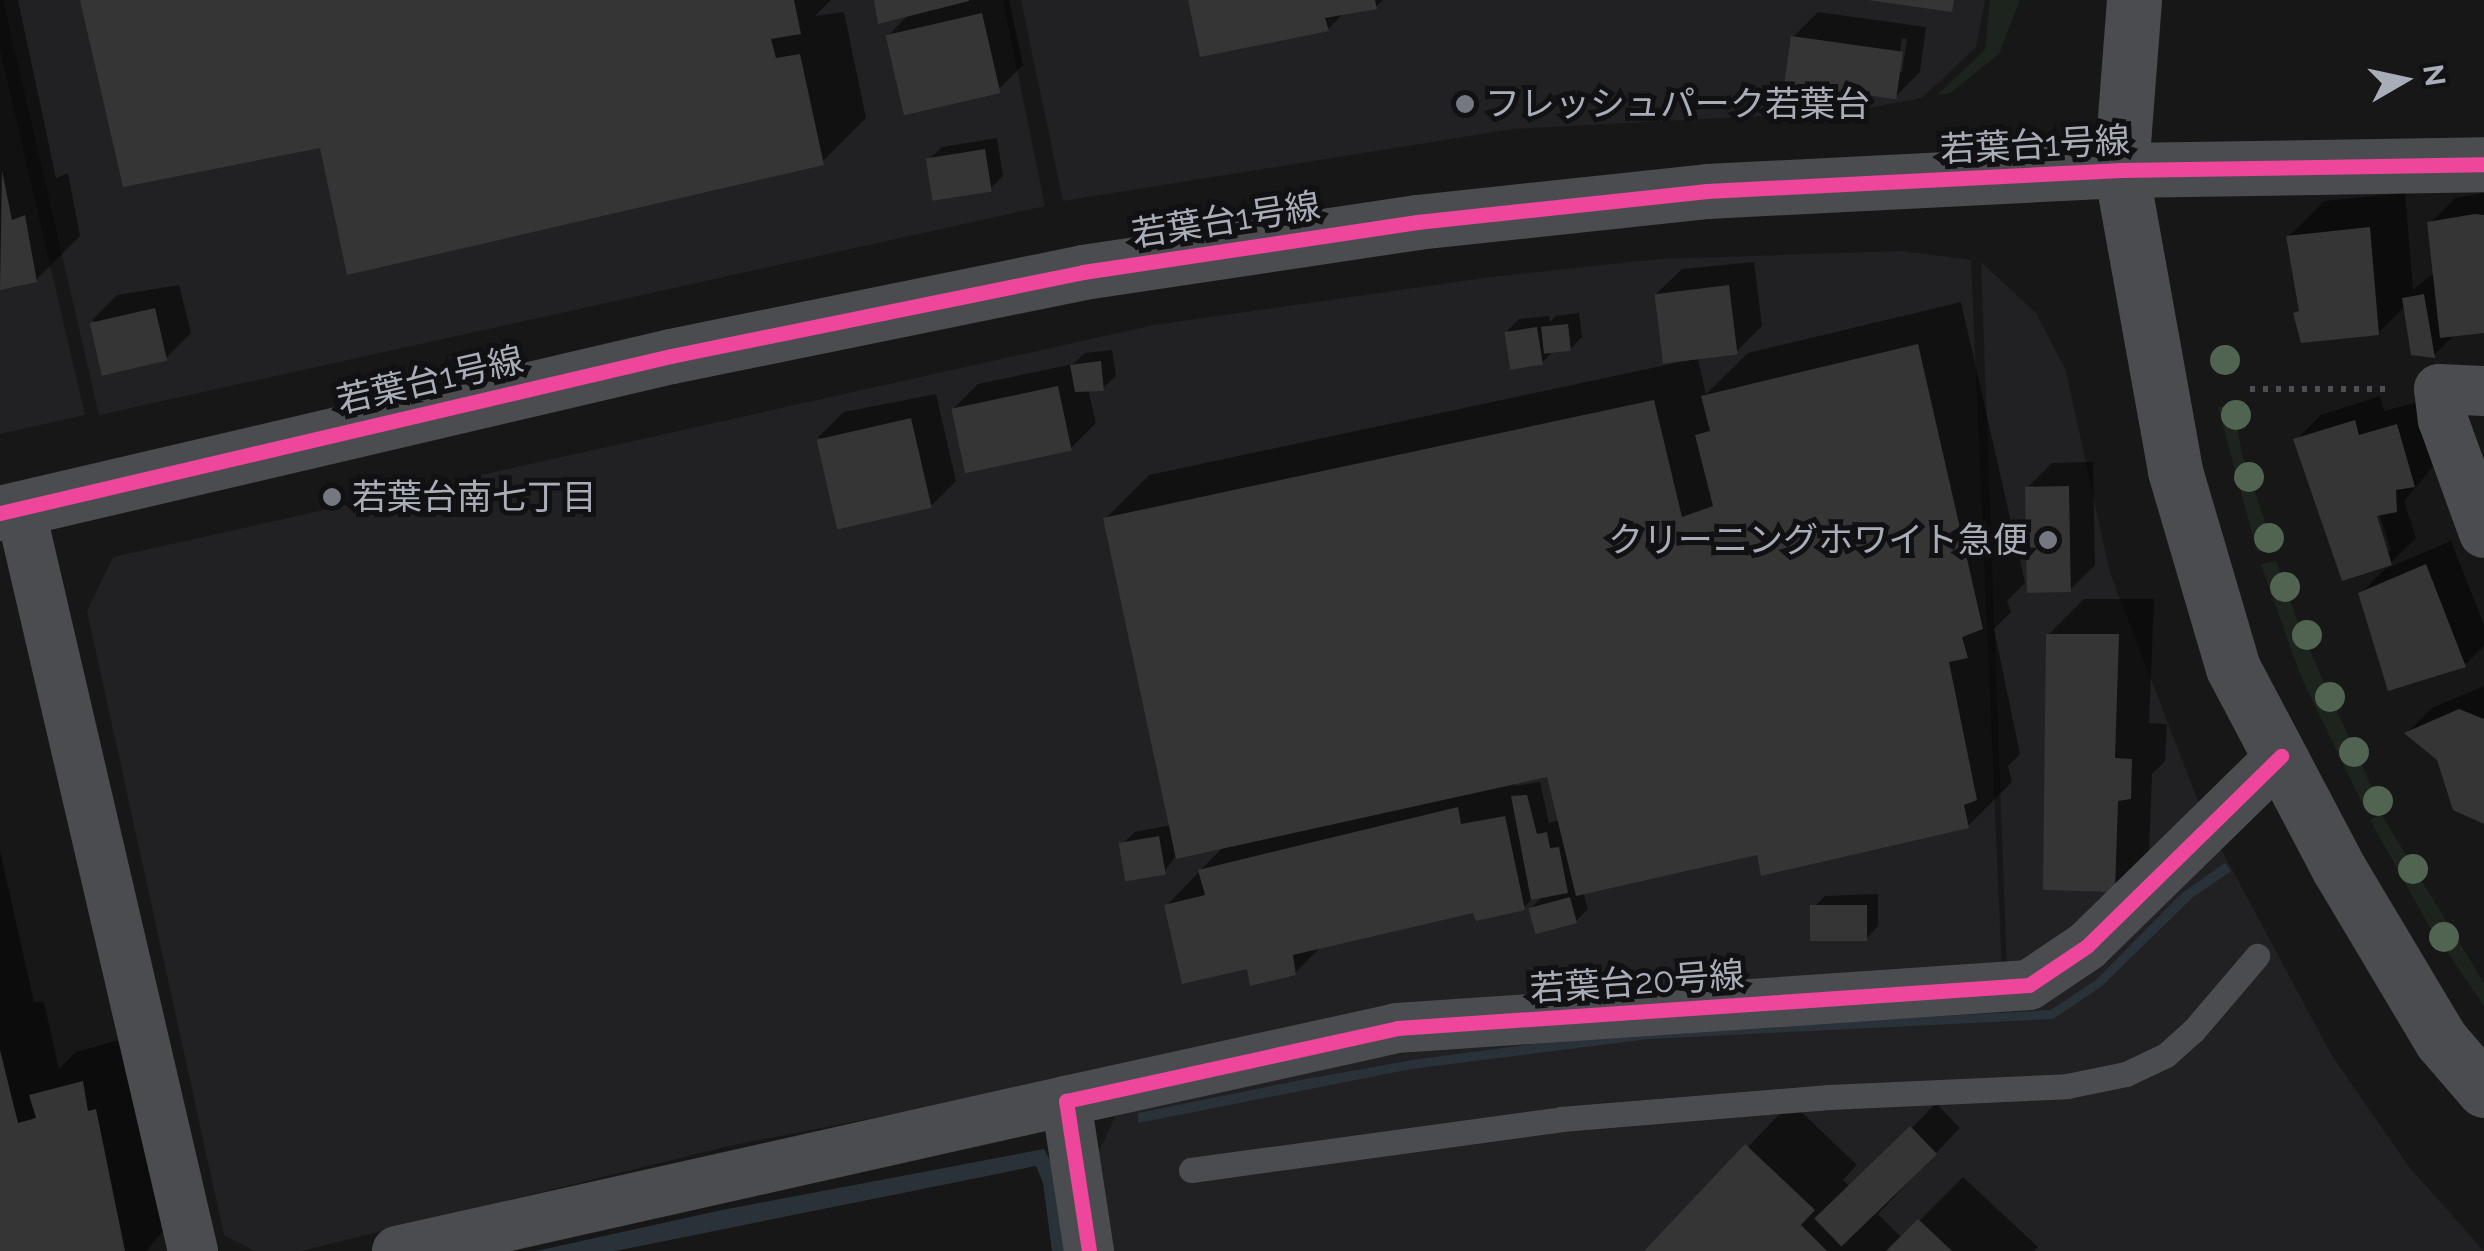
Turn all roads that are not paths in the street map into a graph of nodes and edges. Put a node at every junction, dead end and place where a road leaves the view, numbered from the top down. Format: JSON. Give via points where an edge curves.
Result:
{"nodes":[{"id":1,"x":2134,"y":0,"type":"edge"},
{"id":2,"x":2484,"y":164,"type":"edge"},
{"id":3,"x":2122,"y":170,"type":"junction"},
{"id":4,"x":2461,"y":390,"type":"edge"},
{"id":5,"x":10,"y":510,"type":"edge"},
{"id":6,"x":2484,"y":533,"type":"edge"},
{"id":7,"x":2282,"y":756,"type":"junction"},
{"id":8,"x":2258,"y":956,"type":"dead end"},
{"id":9,"x":2484,"y":1090,"type":"edge"},
{"id":10,"x":1066,"y":1101,"type":"junction"},
{"id":11,"x":1191,"y":1170,"type":"dead end"},
{"id":12,"x":193,"y":1251,"type":"edge"},
{"id":13,"x":397,"y":1251,"type":"edge"},
{"id":14,"x":1089,"y":1251,"type":"edge"}],
"edges":[{"from":1,"to":3,"type":"street"},
{"from":2,"to":3,"type":"street","name":"若葉台1号線"},
{"from":3,"to":5,"type":"street","name":"若葉台1号線","via":[[1707,191],[1417,222],[1083,272],[670,356]]},
{"from":3,"to":7,"type":"street","via":[[2175,471],[2233,668]]},
{"from":4,"to":6,"type":"street","via":[[2444,420]]},
{"from":5,"to":12,"type":"street"},
{"from":7,"to":9,"type":"street","via":[[2339,869],[2441,1040]]},
{"from":7,"to":10,"type":"street","name":"若葉台20号線","via":[[2087,946],[2028,985],[1396,1028]]},
{"from":8,"to":11,"type":"lane","via":[[2166,1055],[2126,1074],[2067,1086],[1561,1119]]},
{"from":10,"to":13,"type":"street","name":"若葉台20号線"},
{"from":10,"to":14,"type":"street"}]}
